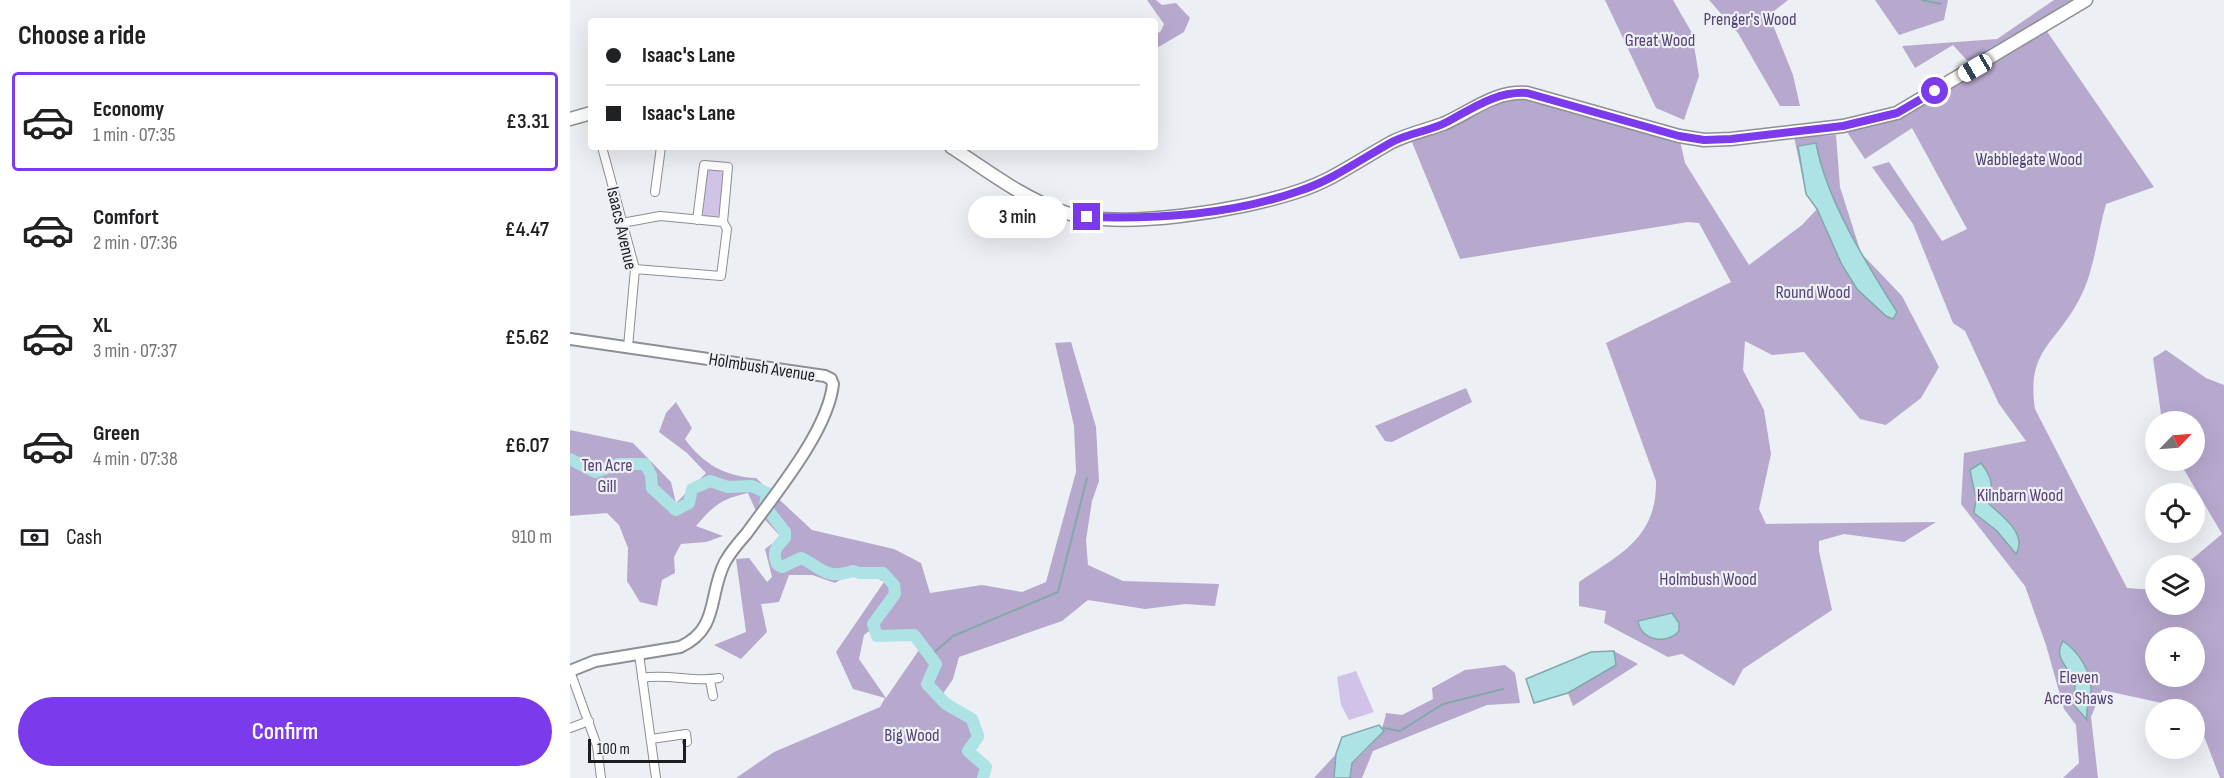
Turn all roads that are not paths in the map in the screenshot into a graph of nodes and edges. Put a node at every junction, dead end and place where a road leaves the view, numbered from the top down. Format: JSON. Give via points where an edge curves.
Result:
{"nodes":[{"id":1,"x":2086,"y":0,"type":"edge"},
{"id":2,"x":588,"y":114,"type":"edge"},
{"id":3,"x":570,"y":118,"type":"edge"},
{"id":4,"x":603,"y":150,"type":"edge"},
{"id":5,"x":661,"y":150,"type":"edge"},
{"id":6,"x":956,"y":150,"type":"edge"},
{"id":7,"x":656,"y":192,"type":"dead end"},
{"id":8,"x":697,"y":220,"type":"junction"},
{"id":9,"x":723,"y":222,"type":"junction"},
{"id":10,"x":622,"y":223,"type":"junction"},
{"id":11,"x":635,"y":269,"type":"junction"},
{"id":12,"x":570,"y":339,"type":"edge"},
{"id":13,"x":628,"y":346,"type":"junction"},
{"id":14,"x":639,"y":654,"type":"junction"},
{"id":15,"x":570,"y":671,"type":"edge"},
{"id":16,"x":642,"y":678,"type":"junction"},
{"id":17,"x":719,"y":678,"type":"dead end"},
{"id":18,"x":710,"y":680,"type":"junction"},
{"id":19,"x":713,"y":696,"type":"dead end"},
{"id":20,"x":589,"y":721,"type":"junction"},
{"id":21,"x":570,"y":728,"type":"edge"},
{"id":22,"x":651,"y":739,"type":"junction"},
{"id":23,"x":687,"y":742,"type":"dead end"},
{"id":24,"x":601,"y":778,"type":"edge"},
{"id":25,"x":656,"y":778,"type":"edge"}],
"edges":[{"from":1,"to":6,"type":"main road","via":[[1907,108],[1872,120],[1704,140],[1527,93],[1510,92],[1445,123],[1392,142],[1350,168],[1300,191],[1216,212],[1136,219],[1063,212],[1019,192]]},
{"from":2,"to":3,"type":"main road"},
{"from":4,"to":10,"type":"street","name":"Isaacs Avenue"},
{"from":5,"to":7,"type":"street"},
{"from":8,"to":9,"type":"street"},
{"from":8,"to":9,"type":"street","via":[[704,165],[728,167]]},
{"from":8,"to":10,"type":"street","via":[[660,216]]},
{"from":9,"to":11,"type":"street","via":[[727,231],[721,276]]},
{"from":10,"to":11,"type":"street","name":"Isaacs Avenue"},
{"from":11,"to":13,"type":"street","name":"Isaacs Avenue"},
{"from":12,"to":13,"type":"street","name":"Holmbush Avenue"},
{"from":13,"to":14,"type":"street","name":"Holmbush Avenue","via":[[831,379],[833,389],[811,442],[724,563],[712,610],[694,641]]},
{"from":14,"to":15,"type":"street","name":"Holmbush Avenue","via":[[595,661]]},
{"from":14,"to":16,"type":"street"},
{"from":15,"to":20,"type":"street"},
{"from":16,"to":18,"type":"street","via":[[657,675]]},
{"from":16,"to":22,"type":"street"},
{"from":17,"to":18,"type":"street"},
{"from":18,"to":19,"type":"street"},
{"from":20,"to":21,"type":"street"},
{"from":20,"to":24,"type":"street"},
{"from":22,"to":23,"type":"street","via":[[686,734]]},
{"from":22,"to":25,"type":"street"}]}
